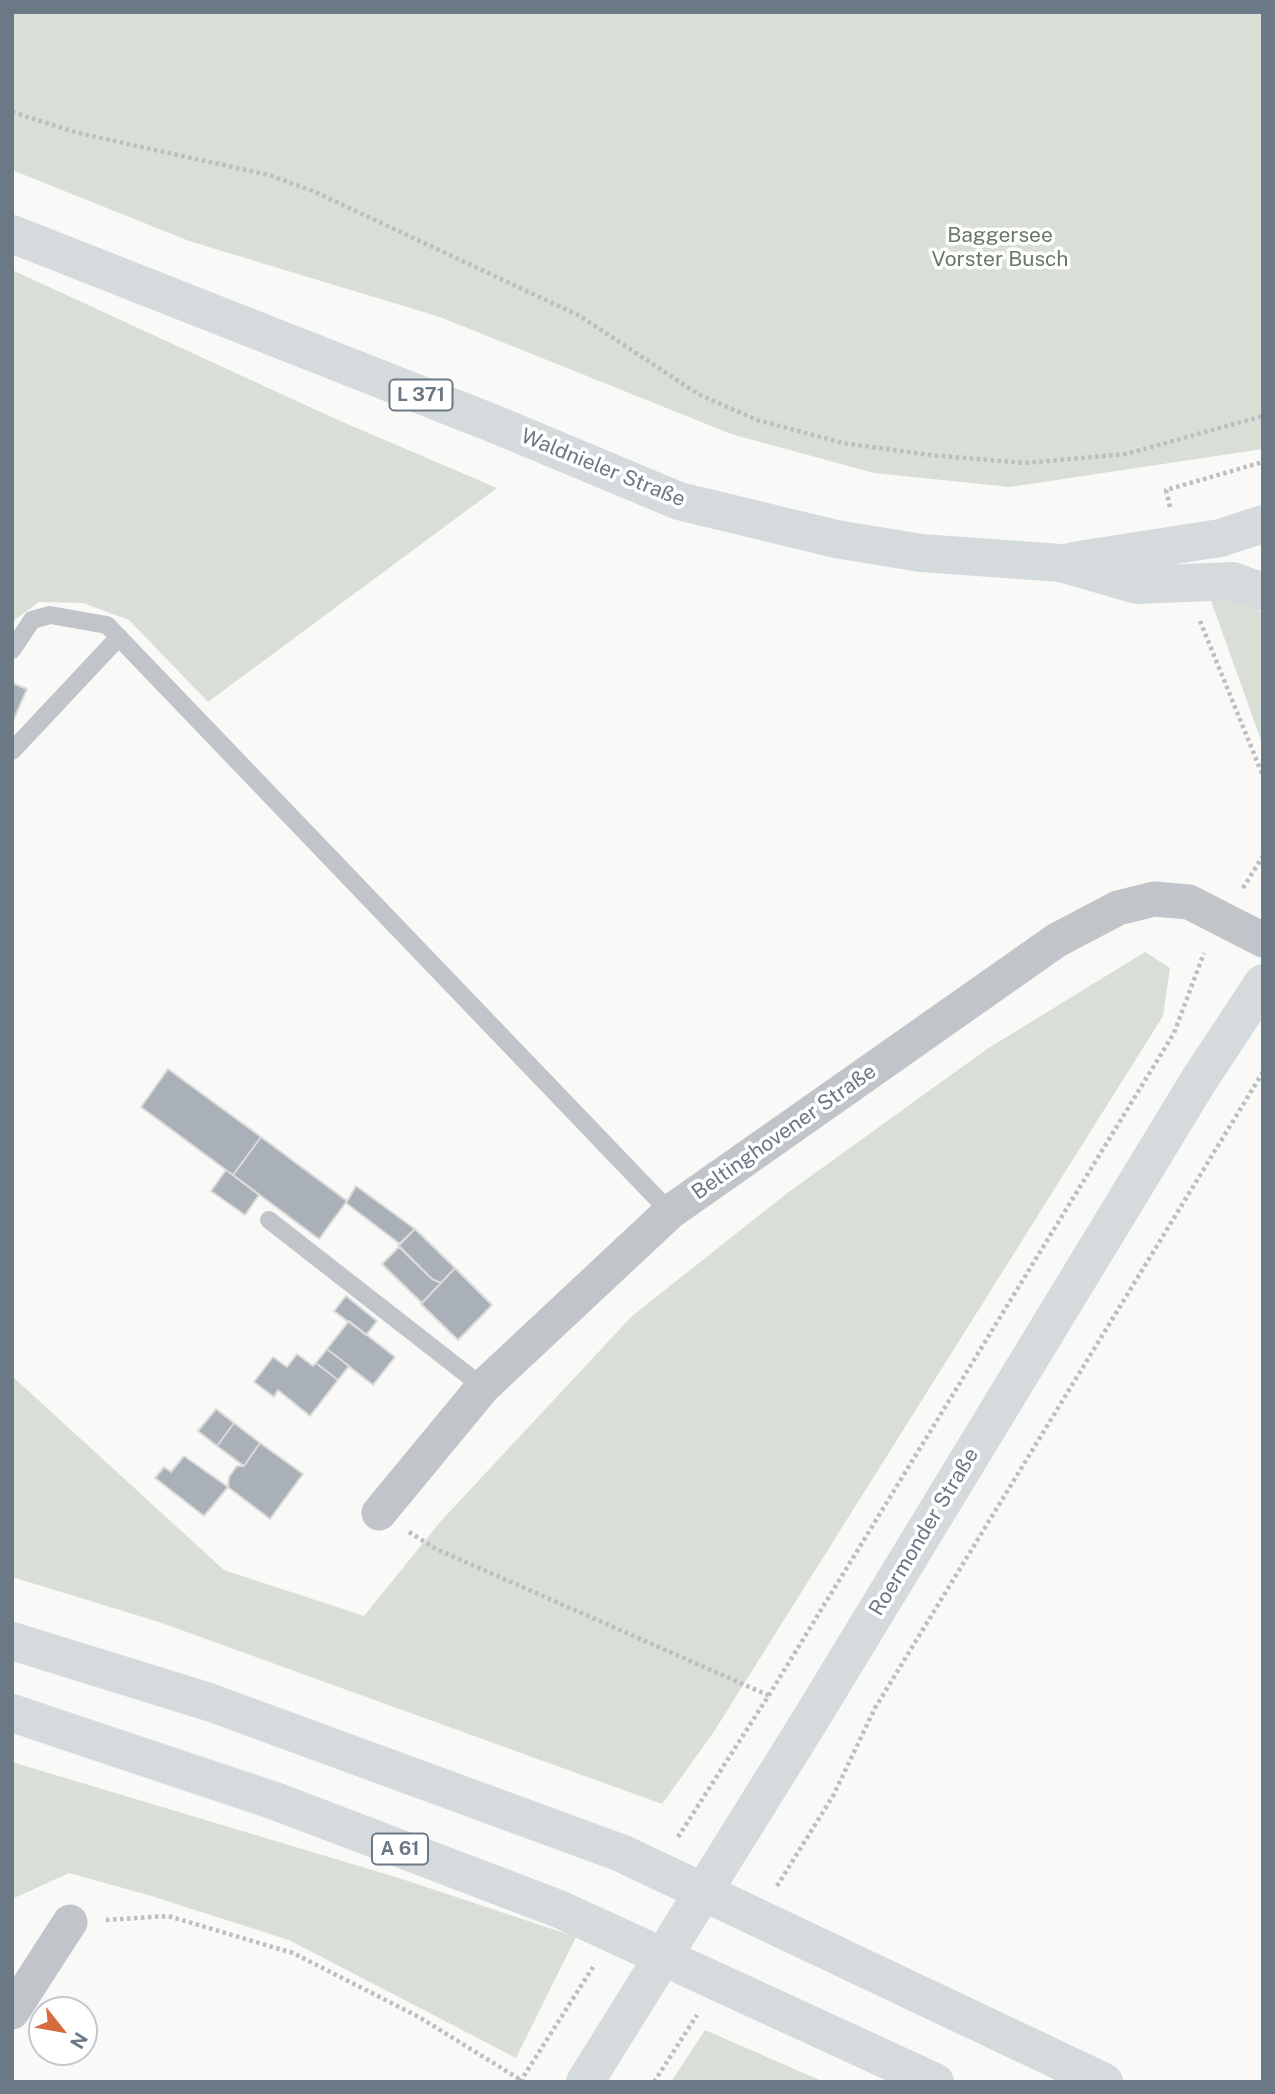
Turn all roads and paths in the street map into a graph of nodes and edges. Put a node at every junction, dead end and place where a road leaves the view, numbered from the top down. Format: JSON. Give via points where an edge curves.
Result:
{"nodes":[{"id":1,"x":12,"y":112,"type":"edge"},
{"id":2,"x":12,"y":234,"type":"edge"},
{"id":3,"x":1263,"y":416,"type":"edge"},
{"id":4,"x":1263,"y":462,"type":"edge"},
{"id":5,"x":1263,"y":524,"type":"edge"},
{"id":6,"x":1178,"y":544,"type":"junction"},
{"id":7,"x":1061,"y":563,"type":"junction"},
{"id":8,"x":1188,"y":584,"type":"junction"},
{"id":9,"x":1263,"y":592,"type":"edge"},
{"id":10,"x":119,"y":637,"type":"junction"},
{"id":11,"x":12,"y":650,"type":"edge"},
{"id":12,"x":12,"y":751,"type":"edge"},
{"id":13,"x":1263,"y":775,"type":"edge"},
{"id":14,"x":1263,"y":856,"type":"edge"},
{"id":15,"x":1225,"y":917,"type":"junction"},
{"id":16,"x":1263,"y":940,"type":"edge"},
{"id":17,"x":1263,"y":983,"type":"edge"},
{"id":18,"x":1263,"y":1072,"type":"edge"},
{"id":19,"x":670,"y":1212,"type":"junction"},
{"id":20,"x":270,"y":1220,"type":"dead end"},
{"id":21,"x":483,"y":1387,"type":"junction"},
{"id":22,"x":379,"y":1513,"type":"joint"},
{"id":23,"x":12,"y":1642,"type":"edge"},
{"id":24,"x":769,"y":1695,"type":"junction"},
{"id":25,"x":12,"y":1713,"type":"edge"},
{"id":26,"x":812,"y":1717,"type":"junction"},
{"id":27,"x":834,"y":1796,"type":"dead end"},
{"id":28,"x":70,"y":1922,"type":"joint"},
{"id":29,"x":12,"y":2012,"type":"edge"},
{"id":30,"x":536,"y":2056,"type":"dead end"},
{"id":31,"x":522,"y":2081,"type":"edge"},
{"id":32,"x":585,"y":2082,"type":"edge"},
{"id":33,"x":935,"y":2082,"type":"edge"},
{"id":34,"x":1104,"y":2082,"type":"edge"}],
"edges":[{"from":1,"to":3,"type":"path","via":[[78,133],[269,175],[313,191],[580,316],[698,394],[757,420],[843,443],[1025,463],[1126,454]]},
{"from":2,"to":7,"type":"main road","name":"Waldnieler Straße","number":"L 371","via":[[679,501],[836,539],[909,551]]},
{"from":4,"to":6,"type":"path","via":[[1166,490]]},
{"from":5,"to":6,"type":"main road","name":"Waldnieler Straße","number":"L 371","via":[[1220,538]]},
{"from":6,"to":7,"type":"main road","name":"Waldnieler Straße","number":"L 371"},
{"from":7,"to":8,"type":"main road","via":[[1137,585]]},
{"from":8,"to":9,"type":"main road","via":[[1233,581]]},
{"from":8,"to":13,"type":"path"},
{"from":10,"to":11,"type":"lane","via":[[107,625],[50,615],[32,620]]},
{"from":10,"to":12,"type":"lane"},
{"from":10,"to":19,"type":"lane"},
{"from":14,"to":15,"type":"path"},
{"from":15,"to":16,"type":"street","name":"Beltinghovener Straße"},
{"from":15,"to":19,"type":"street","name":"Beltinghovener Straße","via":[[1189,902],[1154,899],[1118,908],[1069,934]]},
{"from":15,"to":24,"type":"path","via":[[1197,964],[1174,1033]]},
{"from":17,"to":26,"type":"main road","name":"Roermonder Straße","via":[[1199,1080]]},
{"from":18,"to":27,"type":"path","via":[[874,1708]]},
{"from":19,"to":21,"type":"street","name":"Beltinghovener Straße"},
{"from":20,"to":21,"type":"lane"},
{"from":21,"to":22,"type":"street","name":"Beltinghovener Straße"},
{"from":22,"to":24,"type":"path","via":[[436,1549]]},
{"from":23,"to":34,"type":"main road","via":[[209,1702],[621,1853]]},
{"from":24,"to":26,"type":"path"},
{"from":25,"to":33,"type":"main road","number":"A 61","via":[[275,1801],[559,1909]]},
{"from":26,"to":32,"type":"main road","name":"Roermonder Straße"},
{"from":28,"to":29,"type":"street"},
{"from":28,"to":31,"type":"path","via":[[168,1916],[293,1953],[419,2017]]},
{"from":30,"to":31,"type":"path"}]}
